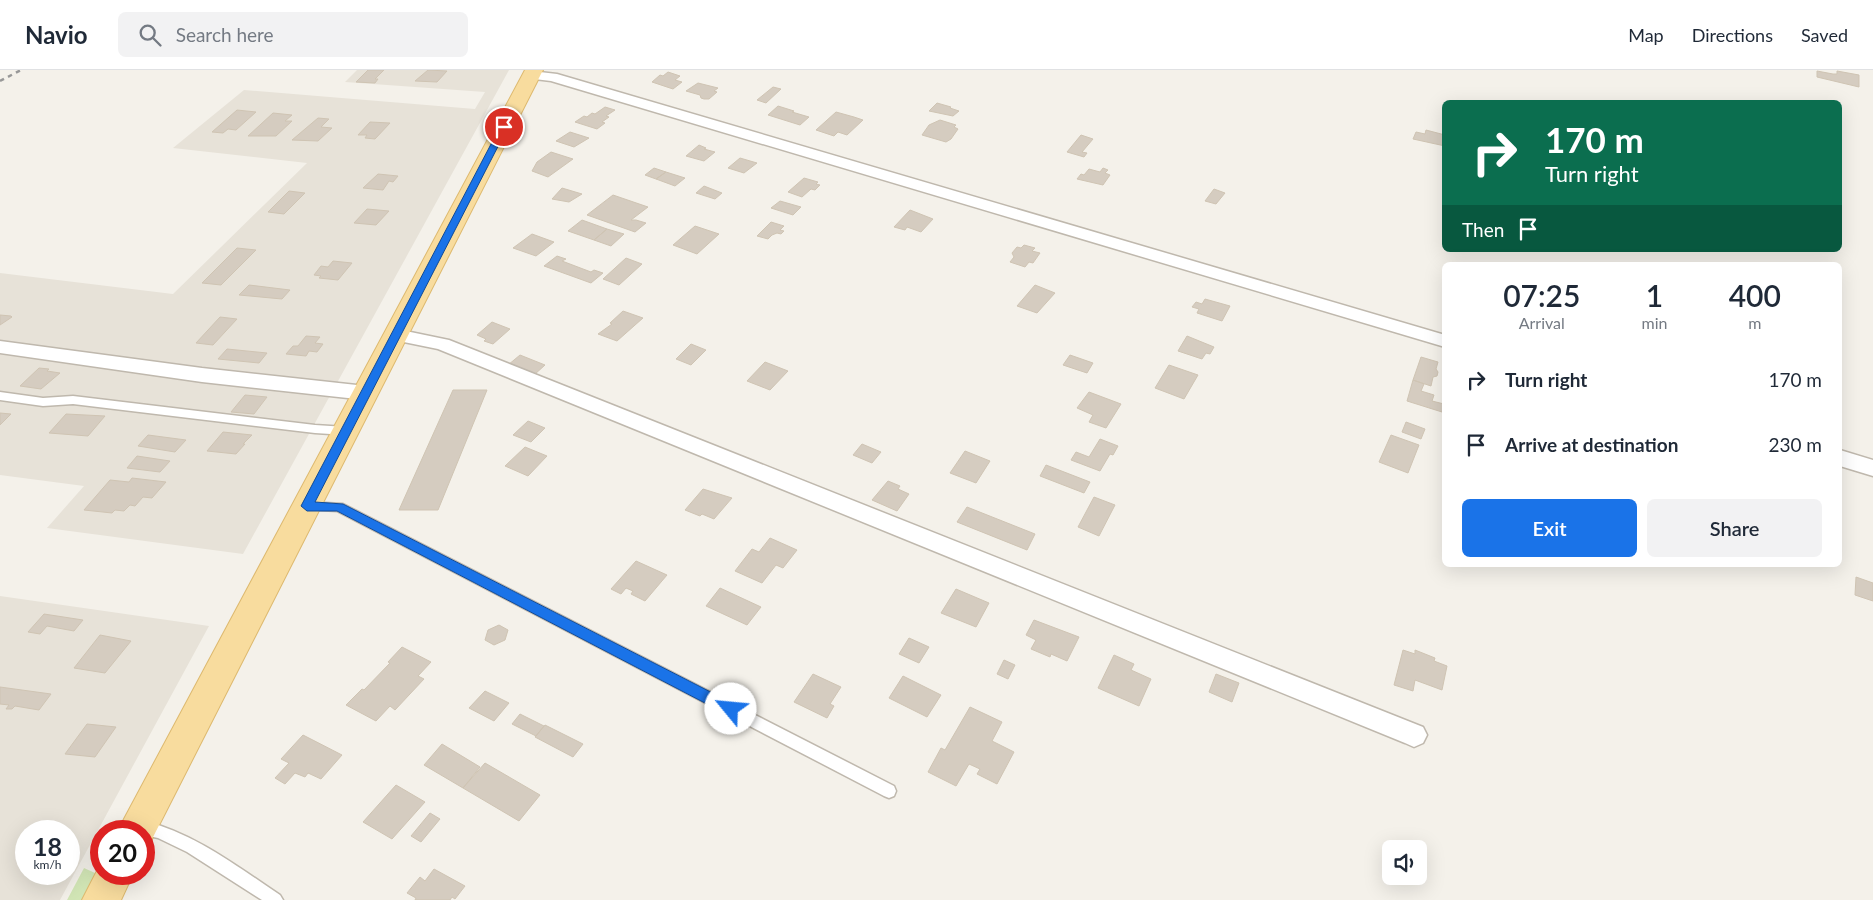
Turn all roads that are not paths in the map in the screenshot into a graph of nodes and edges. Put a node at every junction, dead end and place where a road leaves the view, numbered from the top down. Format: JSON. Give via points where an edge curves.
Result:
{"nodes":[{"id":1,"x":532,"y":72,"type":"edge"},
{"id":2,"x":396,"y":335,"type":"junction"},
{"id":3,"x":1442,"y":340,"type":"edge"},
{"id":4,"x":0,"y":348,"type":"edge"},
{"id":5,"x":366,"y":393,"type":"junction"},
{"id":6,"x":0,"y":396,"type":"edge"},
{"id":7,"x":346,"y":431,"type":"junction"},
{"id":8,"x":1842,"y":459,"type":"edge"},
{"id":9,"x":1873,"y":468,"type":"edge"},
{"id":10,"x":307,"y":506,"type":"junction"},
{"id":11,"x":1414,"y":735,"type":"dead end"},
{"id":12,"x":889,"y":791,"type":"dead end"},
{"id":13,"x":143,"y":820,"type":"edge"},
{"id":14,"x":155,"y":829,"type":"edge"},
{"id":15,"x":109,"y":885,"type":"edge"},
{"id":16,"x":101,"y":900,"type":"edge"},
{"id":17,"x":275,"y":900,"type":"edge"}],
"edges":[{"from":1,"to":2,"type":"main road"},
{"from":1,"to":3,"type":"street"},
{"from":2,"to":5,"type":"main road"},
{"from":2,"to":11,"type":"street","via":[[442,344]]},
{"from":4,"to":5,"type":"street"},
{"from":5,"to":7,"type":"main road"},
{"from":6,"to":7,"type":"lane","via":[[43,402],[73,400]]},
{"from":7,"to":10,"type":"main road"},
{"from":8,"to":9,"type":"street"},
{"from":10,"to":12,"type":"lane","via":[[339,507]]},
{"from":10,"to":13,"type":"main road"},
{"from":14,"to":17,"type":"lane","via":[[203,854]]},
{"from":15,"to":16,"type":"main road"}]}
